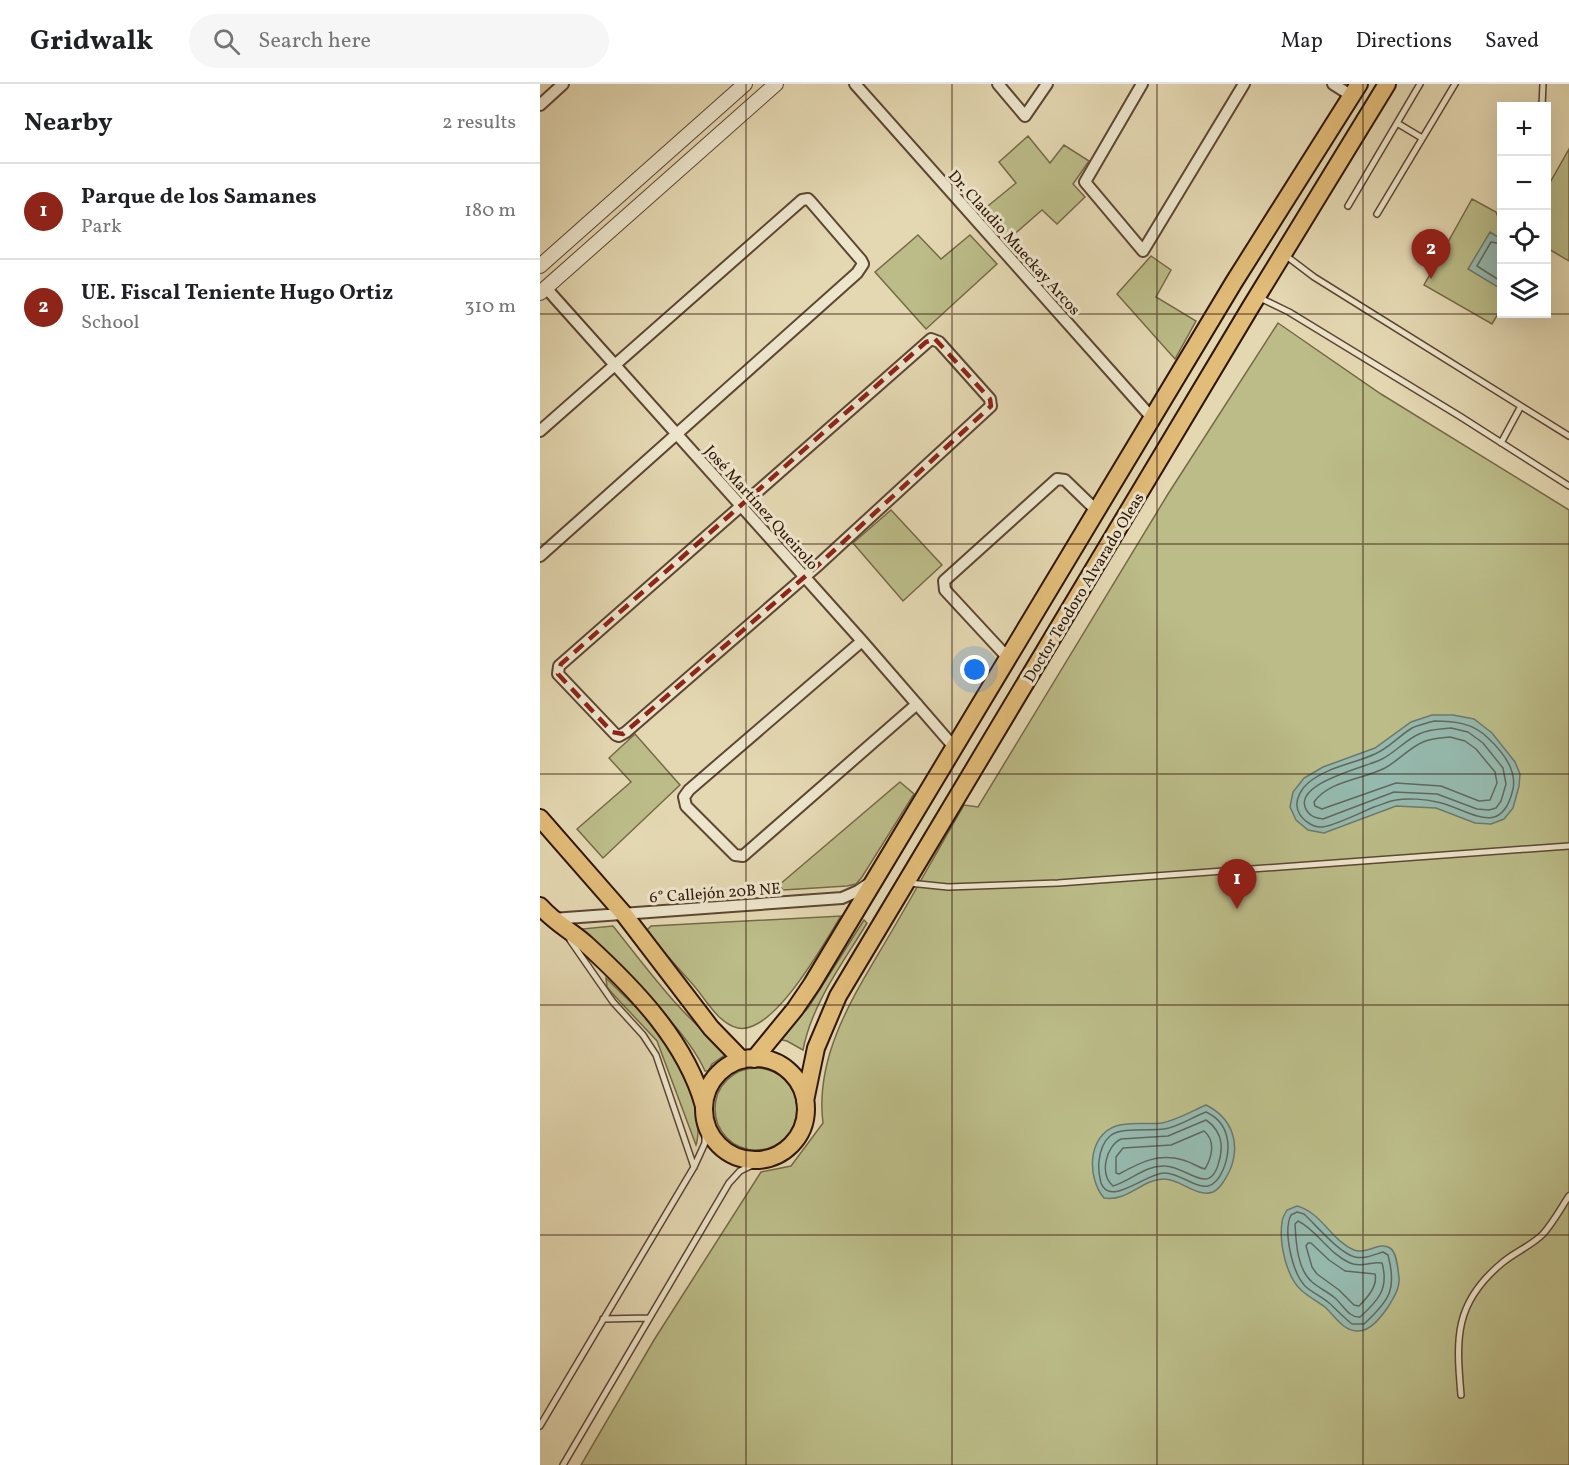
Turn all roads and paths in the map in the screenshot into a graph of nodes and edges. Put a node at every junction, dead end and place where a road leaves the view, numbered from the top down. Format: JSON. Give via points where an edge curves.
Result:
{"nodes":[{"id":1,"x":563,"y":84,"type":"edge"},
{"id":2,"x":745,"y":84,"type":"edge"},
{"id":3,"x":776,"y":84,"type":"edge"},
{"id":4,"x":855,"y":84,"type":"edge"},
{"id":5,"x":998,"y":84,"type":"edge"},
{"id":6,"x":1047,"y":84,"type":"edge"},
{"id":7,"x":1142,"y":84,"type":"edge"},
{"id":8,"x":1244,"y":84,"type":"edge"},
{"id":9,"x":1333,"y":84,"type":"edge"},
{"id":10,"x":1387,"y":84,"type":"edge"},
{"id":11,"x":1420,"y":84,"type":"edge"},
{"id":12,"x":1455,"y":84,"type":"edge"},
{"id":13,"x":1543,"y":84,"type":"edge"},
{"id":14,"x":1356,"y":90,"type":"edge"},
{"id":15,"x":1542,"y":102,"type":"edge"},
{"id":16,"x":540,"y":105,"type":"edge"},
{"id":17,"x":1397,"y":123,"type":"junction"},
{"id":18,"x":1422,"y":138,"type":"junction"},
{"id":19,"x":1348,"y":206,"type":"dead end"},
{"id":20,"x":1377,"y":214,"type":"dead end"},
{"id":21,"x":1283,"y":254,"type":"junction"},
{"id":22,"x":540,"y":266,"type":"edge"},
{"id":23,"x":543,"y":291,"type":"edge"},
{"id":24,"x":1257,"y":296,"type":"junction"},
{"id":25,"x":614,"y":366,"type":"junction"},
{"id":26,"x":1521,"y":406,"type":"junction"},
{"id":27,"x":1153,"y":419,"type":"junction"},
{"id":28,"x":540,"y":431,"type":"edge"},
{"id":29,"x":677,"y":434,"type":"junction"},
{"id":30,"x":1569,"y":436,"type":"edge"},
{"id":31,"x":1500,"y":442,"type":"junction"},
{"id":32,"x":1569,"y":486,"type":"edge"},
{"id":33,"x":741,"y":506,"type":"junction"},
{"id":34,"x":1096,"y":511,"type":"junction"},
{"id":35,"x":540,"y":555,"type":"edge"},
{"id":36,"x":804,"y":577,"type":"junction"},
{"id":37,"x":862,"y":641,"type":"junction"},
{"id":38,"x":1008,"y":658,"type":"junction"},
{"id":39,"x":917,"y":704,"type":"junction"},
{"id":40,"x":954,"y":747,"type":"junction"},
{"id":41,"x":540,"y":818,"type":"edge"},
{"id":42,"x":1569,"y":846,"type":"edge"},
{"id":43,"x":875,"y":879,"type":"junction"},
{"id":44,"x":906,"y":882,"type":"junction"},
{"id":45,"x":540,"y":906,"type":"edge"},
{"id":46,"x":623,"y":913,"type":"junction"},
{"id":47,"x":550,"y":921,"type":"edge"},
{"id":48,"x":771,"y":1037,"type":"junction"},
{"id":49,"x":727,"y":1045,"type":"junction"},
{"id":50,"x":748,"y":1060,"type":"junction"},
{"id":51,"x":805,"y":1101,"type":"junction"},
{"id":52,"x":704,"y":1113,"type":"junction"},
{"id":53,"x":765,"y":1159,"type":"junction"},
{"id":54,"x":694,"y":1167,"type":"junction"},
{"id":55,"x":1569,"y":1196,"type":"edge"},
{"id":56,"x":649,"y":1318,"type":"junction"},
{"id":57,"x":603,"y":1319,"type":"junction"},
{"id":58,"x":1461,"y":1395,"type":"dead end"},
{"id":59,"x":540,"y":1426,"type":"edge"},
{"id":60,"x":563,"y":1465,"type":"edge"}],
"edges":[{"from":1,"to":16,"type":"street"},
{"from":2,"to":22,"type":"street"},
{"from":3,"to":23,"type":"street"},
{"from":4,"to":27,"type":"street","name":"Dr. Claudio Mueckay Arcos"},
{"from":5,"to":6,"type":"street","via":[[1025,116]]},
{"from":7,"to":8,"type":"street","via":[[1085,182],[1143,251]]},
{"from":9,"to":14,"type":"street"},
{"from":10,"to":21,"type":"main road","name":"Doctor Teodoro Alvarado Oleas"},
{"from":11,"to":17,"type":"lane"},
{"from":12,"to":18,"type":"lane"},
{"from":13,"to":15,"type":"lane"},
{"from":14,"to":27,"type":"main road","name":"Doctor Teodoro Alvarado Oleas","via":[[1234,282]]},
{"from":17,"to":18,"type":"lane"},
{"from":17,"to":19,"type":"lane"},
{"from":18,"to":20,"type":"lane"},
{"from":21,"to":24,"type":"main road","name":"Doctor Teodoro Alvarado Oleas"},
{"from":21,"to":26,"type":"lane"},
{"from":23,"to":25,"type":"street","name":"José Martínez Queirolo"},
{"from":24,"to":31,"type":"lane"},
{"from":24,"to":44,"type":"main road","name":"Doctor Teodoro Alvarado Oleas"},
{"from":25,"to":28,"type":"street"},
{"from":25,"to":29,"type":"street","name":"José Martínez Queirolo"},
{"from":25,"to":29,"type":"street","via":[[802,200],[811,202],[861,260],[861,269]]},
{"from":26,"to":30,"type":"lane"},
{"from":26,"to":31,"type":"lane"},
{"from":27,"to":34,"type":"main road","name":"Doctor Teodoro Alvarado Oleas"},
{"from":29,"to":33,"type":"street","name":"José Martínez Queirolo"},
{"from":29,"to":35,"type":"street"},
{"from":31,"to":32,"type":"lane"},
{"from":33,"to":36,"type":"street","name":"José Martínez Queirolo"},
{"from":33,"to":36,"type":"street","via":[[561,664],[558,674],[619,736]]},
{"from":33,"to":36,"type":"street","via":[[931,339],[939,342],[990,399],[988,409]]},
{"from":34,"to":38,"type":"main road","name":"Doctor Teodoro Alvarado Oleas"},
{"from":34,"to":38,"type":"street","via":[[1065,480],[1057,479],[944,581],[945,590]]},
{"from":36,"to":37,"type":"street","name":"José Martínez Queirolo"},
{"from":37,"to":39,"type":"street","name":"José Martínez Queirolo"},
{"from":37,"to":39,"type":"street","via":[[689,790],[684,797],[686,806],[735,855],[743,856]]},
{"from":38,"to":40,"type":"main road","name":"Doctor Teodoro Alvarado Oleas"},
{"from":39,"to":40,"type":"street","name":"José Martínez Queirolo"},
{"from":40,"to":43,"type":"main road","name":"Doctor Teodoro Alvarado Oleas"},
{"from":41,"to":46,"type":"main road"},
{"from":42,"to":44,"type":"lane","via":[[1047,883],[948,887]]},
{"from":43,"to":46,"type":"street","name":"6° Callejón 20B NE","via":[[867,887],[842,897]]},
{"from":43,"to":48,"type":"main road","name":"Doctor Teodoro Alvarado Oleas","via":[[812,984]]},
{"from":44,"to":51,"type":"main road","name":"Doctor Teodoro Alvarado Oleas","via":[[829,1014],[816,1047]]},
{"from":45,"to":47,"type":"main road"},
{"from":46,"to":47,"type":"street","name":"6° Callejón 20B NE"},
{"from":46,"to":49,"type":"main road"},
{"from":47,"to":52,"type":"main road","via":[[581,939],[668,1032],[697,1082]]},
{"from":47,"to":54,"type":"lane","via":[[580,953],[613,1002],[651,1046]]},
{"from":48,"to":49,"type":"main road","via":[[748,1046]]},
{"from":48,"to":50,"type":"main road","name":"Doctor Teodoro Alvarado Oleas"},
{"from":49,"to":50,"type":"main road"},
{"from":50,"to":51,"type":"main road","via":[[766,1060],[787,1070]]},
{"from":50,"to":52,"type":"main road","via":[[726,1068],[713,1081],[707,1091]]},
{"from":51,"to":53,"type":"main road","via":[[804,1122],[796,1139],[782,1152]]},
{"from":52,"to":53,"type":"main road","via":[[709,1132],[726,1152],[738,1158]]},
{"from":52,"to":54,"type":"lane","via":[[705,1143]]},
{"from":53,"to":56,"type":"lane","via":[[740,1171],[729,1183]]},
{"from":54,"to":57,"type":"lane"},
{"from":55,"to":58,"type":"lane","via":[[1544,1233],[1485,1278],[1468,1304],[1459,1328],[1457,1351]]},
{"from":56,"to":57,"type":"lane"},
{"from":56,"to":60,"type":"lane"},
{"from":57,"to":59,"type":"lane"}]}
